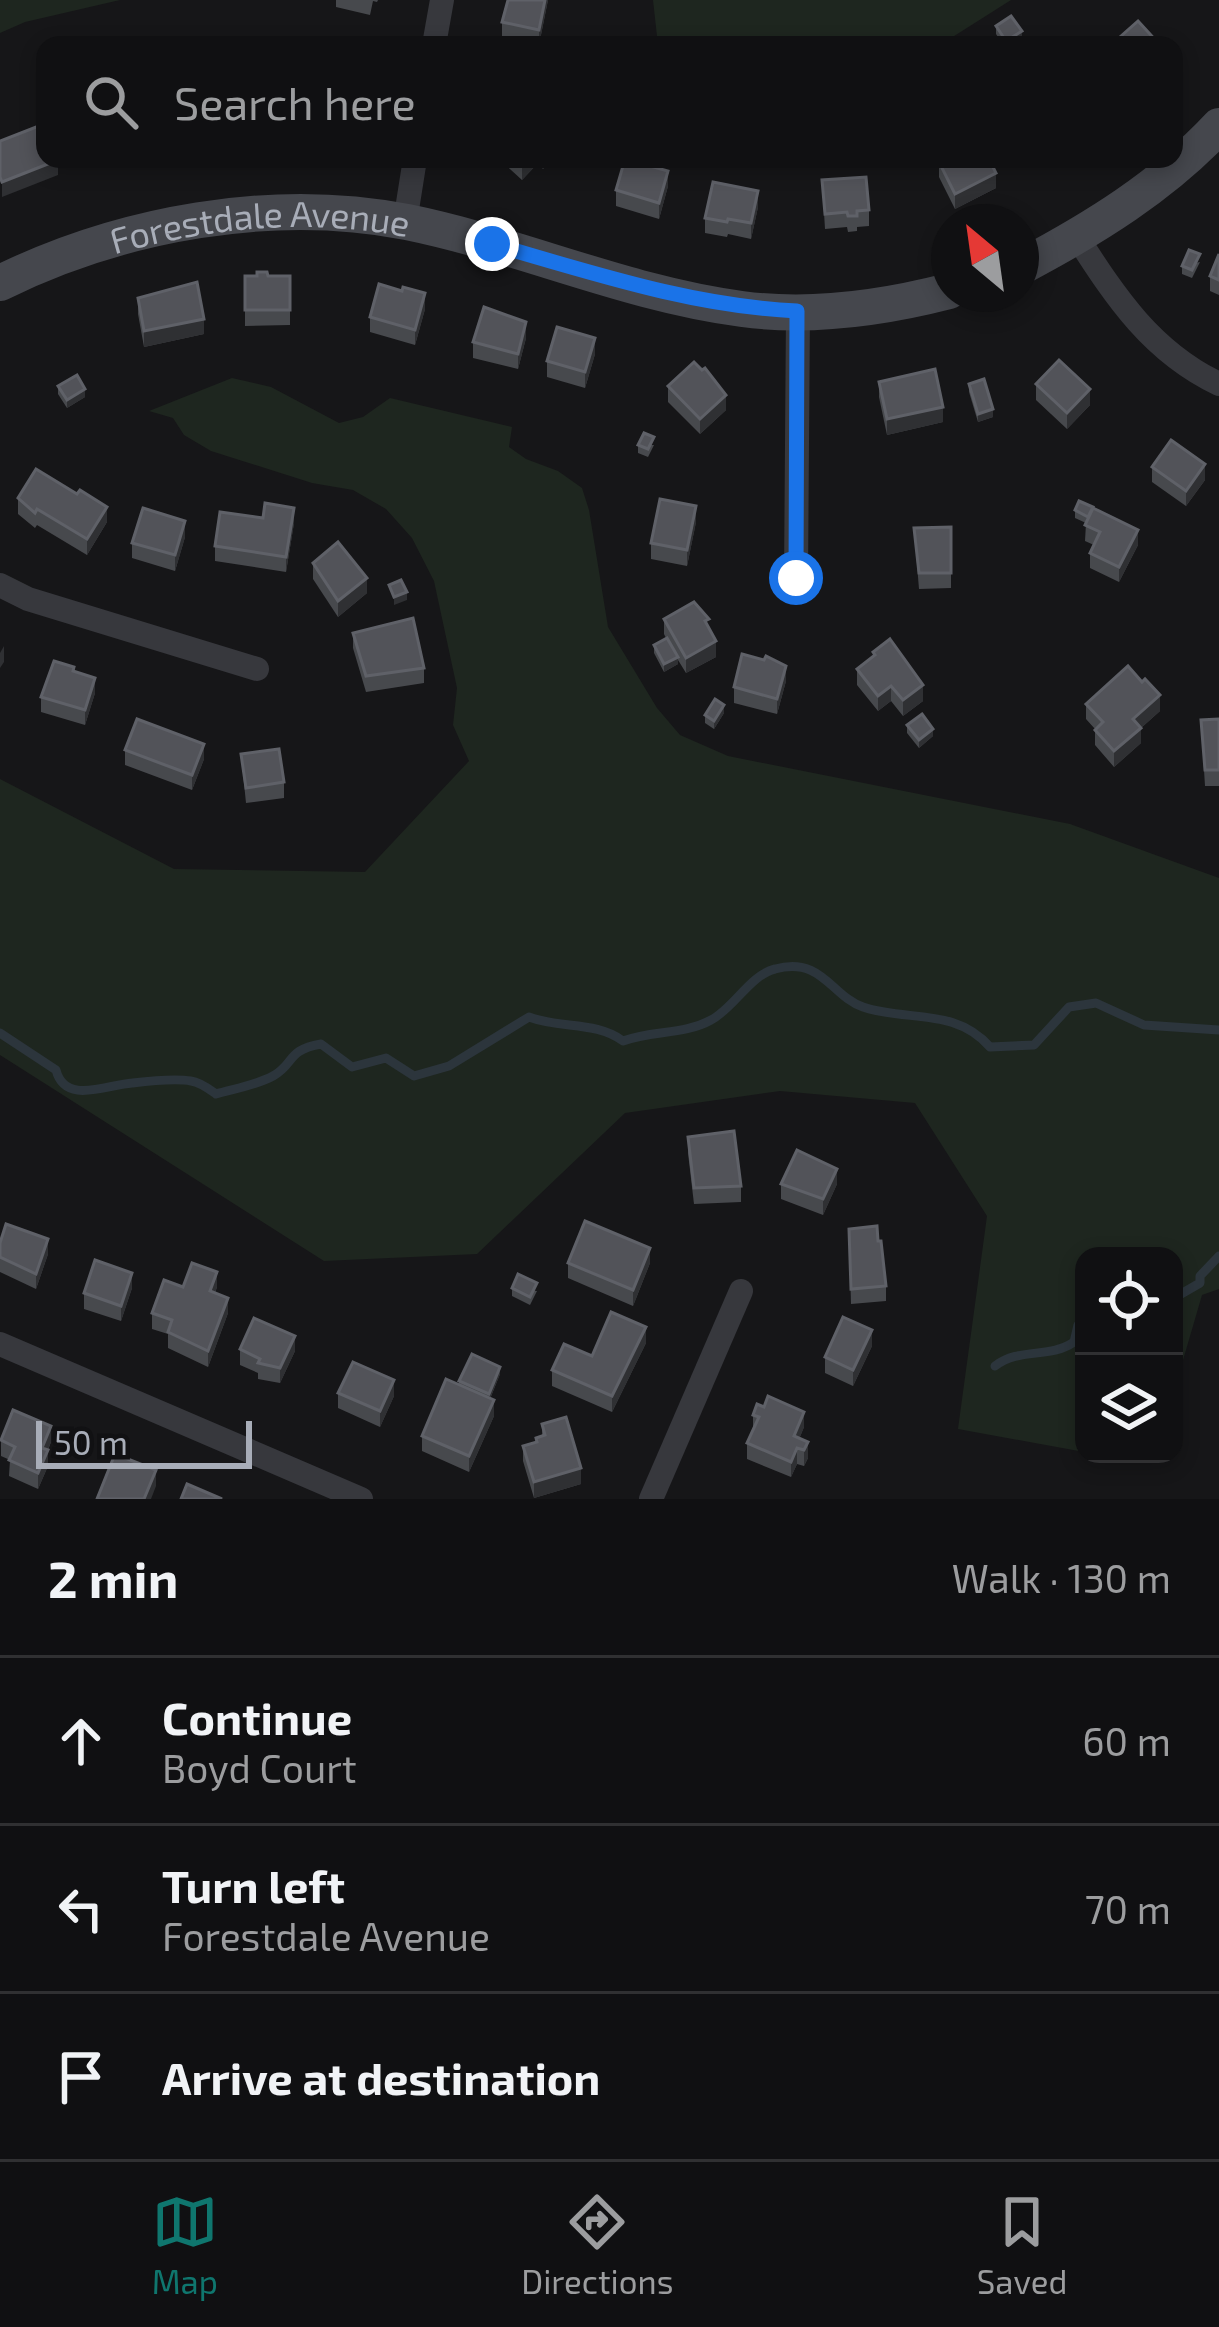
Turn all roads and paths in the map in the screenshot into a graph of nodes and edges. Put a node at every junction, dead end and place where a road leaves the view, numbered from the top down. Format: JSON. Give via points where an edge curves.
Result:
{"nodes":[{"id":1,"x":442,"y":0,"type":"edge"},
{"id":2,"x":436,"y":36,"type":"edge"},
{"id":3,"x":1219,"y":126,"type":"edge"},
{"id":4,"x":1183,"y":158,"type":"edge"},
{"id":5,"x":414,"y":168,"type":"edge"},
{"id":6,"x":1172,"y":168,"type":"edge"},
{"id":7,"x":405,"y":222,"type":"junction"},
{"id":8,"x":1077,"y":237,"type":"junction"},
{"id":9,"x":1039,"y":257,"type":"edge"},
{"id":10,"x":0,"y":283,"type":"edge"},
{"id":11,"x":931,"y":294,"type":"edge"},
{"id":12,"x":797,"y":311,"type":"junction"},
{"id":13,"x":1219,"y":384,"type":"edge"},
{"id":14,"x":796,"y":578,"type":"dead end"},
{"id":15,"x":0,"y":586,"type":"edge"},
{"id":16,"x":257,"y":669,"type":"dead end"},
{"id":17,"x":741,"y":1291,"type":"dead end"},
{"id":18,"x":0,"y":1344,"type":"edge"},
{"id":19,"x":361,"y":1499,"type":"edge"},
{"id":20,"x":651,"y":1499,"type":"edge"}],
"edges":[{"from":1,"to":2,"type":"street"},
{"from":3,"to":4,"type":"street"},
{"from":5,"to":7,"type":"street"},
{"from":6,"to":8,"type":"street"},
{"from":7,"to":10,"type":"street","name":"Forestdale Avenue","via":[[341,215],[158,227]]},
{"from":7,"to":12,"type":"street","name":"Forestdale Avenue","via":[[650,290]]},
{"from":8,"to":9,"type":"street"},
{"from":8,"to":13,"type":"street","via":[[1149,337]]},
{"from":11,"to":12,"type":"street","name":"Forestdale Avenue"},
{"from":12,"to":14,"type":"street"},
{"from":15,"to":16,"type":"street"},
{"from":17,"to":20,"type":"street"},
{"from":18,"to":19,"type":"street"}]}
